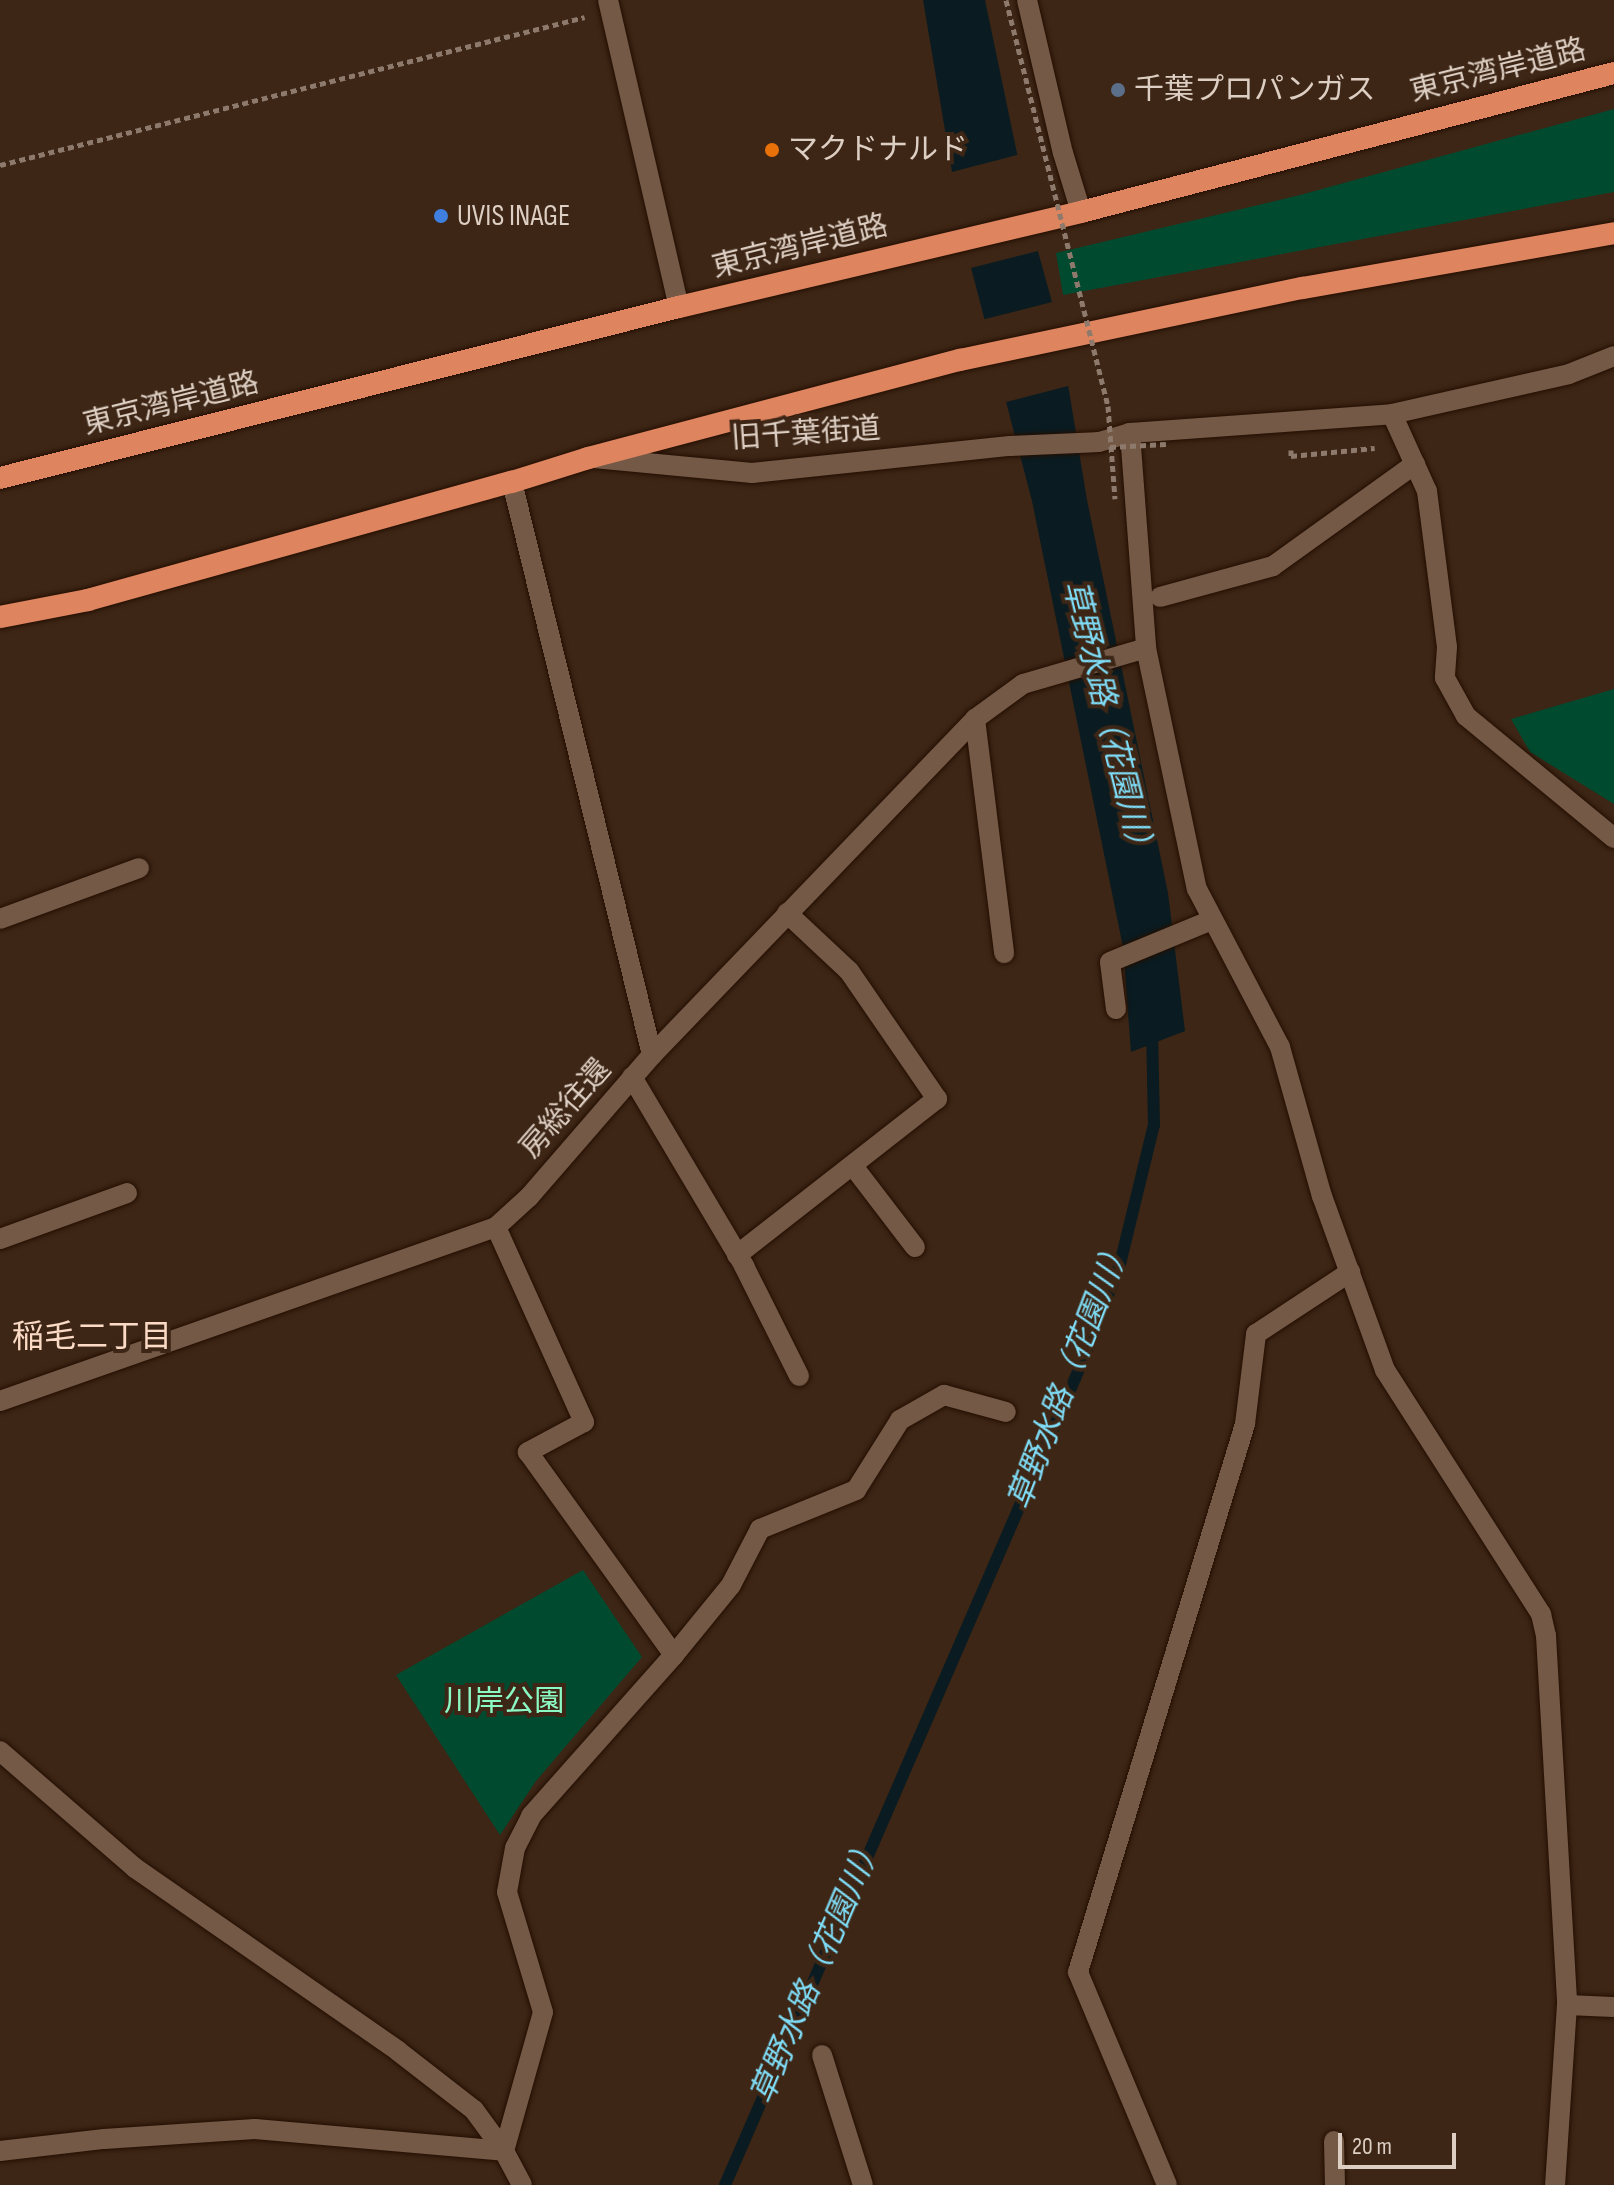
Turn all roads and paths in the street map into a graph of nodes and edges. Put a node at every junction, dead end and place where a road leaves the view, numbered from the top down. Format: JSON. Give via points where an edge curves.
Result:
{"nodes":[{"id":1,"x":1006,"y":0,"type":"edge"},
{"id":2,"x":1027,"y":0,"type":"edge"},
{"id":3,"x":609,"y":5,"type":"edge"},
{"id":4,"x":1614,"y":73,"type":"edge"},
{"id":5,"x":0,"y":165,"type":"edge"},
{"id":6,"x":1081,"y":212,"type":"junction"},
{"id":7,"x":1614,"y":233,"type":"edge"},
{"id":8,"x":679,"y":307,"type":"junction"},
{"id":9,"x":1614,"y":356,"type":"edge"},
{"id":10,"x":1392,"y":414,"type":"junction"},
{"id":11,"x":1130,"y":433,"type":"junction"},
{"id":12,"x":1104,"y":444,"type":"junction"},
{"id":13,"x":1166,"y":444,"type":"dead end"},
{"id":14,"x":588,"y":458,"type":"junction"},
{"id":15,"x":1415,"y":464,"type":"junction"},
{"id":16,"x":0,"y":478,"type":"edge"},
{"id":17,"x":512,"y":482,"type":"junction"},
{"id":18,"x":1115,"y":499,"type":"dead end"},
{"id":19,"x":1160,"y":597,"type":"dead end"},
{"id":20,"x":0,"y":617,"type":"edge"},
{"id":21,"x":1146,"y":648,"type":"junction"},
{"id":22,"x":975,"y":719,"type":"junction"},
{"id":23,"x":1614,"y":838,"type":"edge"},
{"id":24,"x":139,"y":868,"type":"dead end"},
{"id":25,"x":787,"y":913,"type":"junction"},
{"id":26,"x":0,"y":919,"type":"edge"},
{"id":27,"x":1212,"y":920,"type":"junction"},
{"id":28,"x":1004,"y":953,"type":"dead end"},
{"id":29,"x":1116,"y":1009,"type":"dead end"},
{"id":30,"x":652,"y":1055,"type":"junction"},
{"id":31,"x":632,"y":1077,"type":"junction"},
{"id":32,"x":853,"y":1166,"type":"junction"},
{"id":33,"x":127,"y":1193,"type":"dead end"},
{"id":34,"x":496,"y":1227,"type":"junction"},
{"id":35,"x":0,"y":1239,"type":"edge"},
{"id":36,"x":915,"y":1247,"type":"dead end"},
{"id":37,"x":737,"y":1255,"type":"junction"},
{"id":38,"x":1350,"y":1272,"type":"junction"},
{"id":39,"x":799,"y":1376,"type":"dead end"},
{"id":40,"x":0,"y":1401,"type":"edge"},
{"id":41,"x":1006,"y":1412,"type":"dead end"},
{"id":42,"x":674,"y":1655,"type":"junction"},
{"id":43,"x":0,"y":1751,"type":"edge"},
{"id":44,"x":1567,"y":2005,"type":"junction"},
{"id":45,"x":1614,"y":2007,"type":"edge"},
{"id":46,"x":822,"y":2055,"type":"dead end"},
{"id":47,"x":1334,"y":2141,"type":"dead end"},
{"id":48,"x":0,"y":2151,"type":"edge"},
{"id":49,"x":504,"y":2151,"type":"junction"},
{"id":50,"x":522,"y":2185,"type":"edge"},
{"id":51,"x":863,"y":2185,"type":"edge"},
{"id":52,"x":1167,"y":2185,"type":"edge"},
{"id":53,"x":1335,"y":2185,"type":"edge"},
{"id":54,"x":1555,"y":2185,"type":"edge"}],
"edges":[{"from":1,"to":12,"type":"path","bridge":true,"via":[[1108,406]]},
{"from":2,"to":6,"type":"street"},
{"from":3,"to":5,"type":"path"},
{"from":3,"to":8,"type":"street"},
{"from":4,"to":6,"type":"highway","name":"東京湾岸道路"},
{"from":6,"to":8,"type":"highway","name":"東京湾岸道路"},
{"from":7,"to":14,"type":"highway","via":[[1303,288],[1059,339]]},
{"from":8,"to":16,"type":"highway","name":"東京湾岸道路"},
{"from":9,"to":10,"type":"street","via":[[1569,374]]},
{"from":10,"to":11,"type":"street"},
{"from":10,"to":15,"type":"street"},
{"from":11,"to":12,"type":"street"},
{"from":11,"to":21,"type":"street"},
{"from":12,"to":13,"type":"path","bridge":true},
{"from":12,"to":14,"type":"street","name":"旧千葉街道","via":[[934,453],[752,473]]},
{"from":12,"to":18,"type":"path","bridge":true},
{"from":14,"to":17,"type":"highway"},
{"from":15,"to":19,"type":"street","via":[[1273,566]]},
{"from":15,"to":23,"type":"street","via":[[1427,491],[1447,647],[1445,678],[1466,716]]},
{"from":17,"to":20,"type":"highway","via":[[88,600]]},
{"from":17,"to":30,"type":"street"},
{"from":21,"to":22,"type":"street","name":"房総往還","via":[[1023,684]]},
{"from":21,"to":27,"type":"street","via":[[1197,889]]},
{"from":22,"to":25,"type":"street","name":"房総往還"},
{"from":22,"to":28,"type":"street"},
{"from":24,"to":26,"type":"street"},
{"from":25,"to":30,"type":"street","name":"房総往還"},
{"from":25,"to":32,"type":"street","via":[[849,971],[937,1099]]},
{"from":27,"to":29,"type":"street","via":[[1110,962]]},
{"from":27,"to":38,"type":"street","via":[[1280,1047],[1322,1196]]},
{"from":30,"to":31,"type":"street","name":"房総往還"},
{"from":31,"to":34,"type":"street","name":"房総往還","via":[[529,1197]]},
{"from":31,"to":37,"type":"street"},
{"from":32,"to":36,"type":"street"},
{"from":32,"to":37,"type":"street"},
{"from":33,"to":35,"type":"street"},
{"from":34,"to":40,"type":"street","name":"房総往還"},
{"from":34,"to":42,"type":"street","via":[[584,1422],[528,1452]]},
{"from":37,"to":39,"type":"street"},
{"from":38,"to":44,"type":"street","via":[[1385,1370],[1541,1614]]},
{"from":38,"to":52,"type":"street","via":[[1256,1334],[1245,1424],[1078,1972]]},
{"from":41,"to":42,"type":"street","via":[[944,1395],[900,1420],[856,1490],[760,1529],[731,1585]]},
{"from":42,"to":49,"type":"street","via":[[531,1816],[515,1848],[507,1892],[543,2012]]},
{"from":43,"to":49,"type":"street","via":[[135,1868],[474,2110]]},
{"from":44,"to":45,"type":"street"},
{"from":44,"to":54,"type":"street"},
{"from":46,"to":51,"type":"street"},
{"from":47,"to":53,"type":"street"},
{"from":48,"to":49,"type":"street","via":[[255,2129]]},
{"from":49,"to":50,"type":"street"}]}
